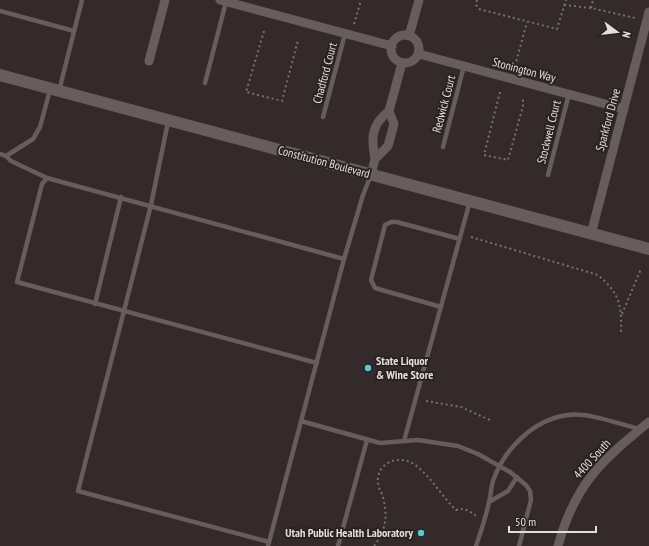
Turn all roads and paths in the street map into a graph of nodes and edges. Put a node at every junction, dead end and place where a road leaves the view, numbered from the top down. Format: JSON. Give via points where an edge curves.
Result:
{"nodes":[{"id":1,"x":82,"y":0,"type":"edge"},
{"id":2,"x":165,"y":0,"type":"edge"},
{"id":3,"x":360,"y":0,"type":"edge"},
{"id":4,"x":419,"y":0,"type":"edge"},
{"id":5,"x":477,"y":0,"type":"edge"},
{"id":6,"x":566,"y":0,"type":"edge"},
{"id":7,"x":592,"y":0,"type":"edge"},
{"id":8,"x":223,"y":1,"type":"edge"},
{"id":9,"x":564,"y":5,"type":"junction"},
{"id":10,"x":591,"y":8,"type":"junction"},
{"id":11,"x":0,"y":11,"type":"edge"},
{"id":12,"x":649,"y":12,"type":"edge"},
{"id":13,"x":635,"y":18,"type":"dead end"},
{"id":14,"x":527,"y":22,"type":"junction"},
{"id":15,"x":354,"y":24,"type":"dead end"},
{"id":16,"x":74,"y":31,"type":"junction"},
{"id":17,"x":264,"y":31,"type":"dead end"},
{"id":18,"x":345,"y":34,"type":"junction"},
{"id":19,"x":409,"y":36,"type":"junction"},
{"id":20,"x":298,"y":40,"type":"dead end"},
{"id":21,"x":392,"y":46,"type":"junction"},
{"id":22,"x":419,"y":54,"type":"junction"},
{"id":23,"x":149,"y":61,"type":"dead end"},
{"id":24,"x":402,"y":63,"type":"junction"},
{"id":25,"x":464,"y":66,"type":"junction"},
{"id":26,"x":515,"y":66,"type":"dead end"},
{"id":27,"x":0,"y":75,"type":"edge"},
{"id":28,"x":204,"y":83,"type":"dead end"},
{"id":29,"x":55,"y":90,"type":"junction"},
{"id":30,"x":500,"y":92,"type":"dead end"},
{"id":31,"x":569,"y":94,"type":"junction"},
{"id":32,"x":523,"y":98,"type":"dead end"},
{"id":33,"x":624,"y":109,"type":"junction"},
{"id":34,"x":389,"y":111,"type":"junction"},
{"id":35,"x":323,"y":117,"type":"dead end"},
{"id":36,"x":168,"y":120,"type":"junction"},
{"id":37,"x":443,"y":146,"type":"dead end"},
{"id":38,"x":0,"y":154,"type":"edge"},
{"id":39,"x":6,"y":156,"type":"junction"},
{"id":40,"x":376,"y":160,"type":"junction"},
{"id":41,"x":371,"y":175,"type":"junction"},
{"id":42,"x":548,"y":175,"type":"dead end"},
{"id":43,"x":47,"y":178,"type":"junction"},
{"id":44,"x":121,"y":197,"type":"junction"},
{"id":45,"x":470,"y":201,"type":"junction"},
{"id":46,"x":151,"y":205,"type":"junction"},
{"id":47,"x":591,"y":234,"type":"junction"},
{"id":48,"x":471,"y":237,"type":"dead end"},
{"id":49,"x":460,"y":239,"type":"junction"},
{"id":50,"x":649,"y":249,"type":"edge"},
{"id":51,"x":344,"y":259,"type":"junction"},
{"id":52,"x":641,"y":269,"type":"dead end"},
{"id":53,"x":95,"y":304,"type":"junction"},
{"id":54,"x":441,"y":306,"type":"junction"},
{"id":55,"x":124,"y":311,"type":"junction"},
{"id":56,"x":622,"y":315,"type":"junction"},
{"id":57,"x":621,"y":332,"type":"dead end"},
{"id":58,"x":317,"y":363,"type":"junction"},
{"id":59,"x":426,"y":401,"type":"dead end"},
{"id":60,"x":301,"y":421,"type":"junction"},
{"id":61,"x":492,"y":421,"type":"dead end"},
{"id":62,"x":649,"y":422,"type":"edge"},
{"id":63,"x":640,"y":429,"type":"junction"},
{"id":64,"x":367,"y":440,"type":"junction"},
{"id":65,"x":404,"y":441,"type":"junction"},
{"id":66,"x":500,"y":466,"type":"junction"},
{"id":67,"x":517,"y":478,"type":"junction"},
{"id":68,"x":489,"y":502,"type":"junction"},
{"id":69,"x":484,"y":520,"type":"junction"},
{"id":70,"x":269,"y":544,"type":"edge"},
{"id":71,"x":338,"y":546,"type":"edge"},
{"id":72,"x":374,"y":546,"type":"edge"},
{"id":73,"x":476,"y":546,"type":"edge"},
{"id":74,"x":519,"y":546,"type":"edge"},
{"id":75,"x":558,"y":546,"type":"edge"}],
"edges":[{"from":1,"to":16,"type":"lane"},
{"from":2,"to":23,"type":"street"},
{"from":3,"to":15,"type":"path"},
{"from":4,"to":19,"type":"street"},
{"from":5,"to":14,"type":"path","via":[[476,5],[479,9]]},
{"from":6,"to":9,"type":"path"},
{"from":7,"to":10,"type":"path"},
{"from":8,"to":18,"type":"street"},
{"from":8,"to":28,"type":"lane"},
{"from":9,"to":10,"type":"path"},
{"from":9,"to":14,"type":"path","via":[[557,29]]},
{"from":10,"to":13,"type":"path"},
{"from":11,"to":16,"type":"lane"},
{"from":12,"to":33,"type":"street","name":"Sparkford Drive"},
{"from":14,"to":26,"type":"path"},
{"from":16,"to":29,"type":"lane"},
{"from":17,"to":20,"type":"path","via":[[246,92],[282,101]]},
{"from":18,"to":21,"type":"street"},
{"from":18,"to":35,"type":"lane","name":"Chadford Court"},
{"from":19,"to":21,"type":"street","via":[[398,37]]},
{"from":19,"to":22,"type":"street","via":[[417,41]]},
{"from":21,"to":24,"type":"street","via":[[394,58]]},
{"from":22,"to":24,"type":"street","via":[[412,62]]},
{"from":22,"to":25,"type":"street","name":"Stonington Way"},
{"from":24,"to":34,"type":"street"},
{"from":25,"to":31,"type":"street","name":"Stonington Way"},
{"from":25,"to":37,"type":"lane","name":"Redwick Court"},
{"from":27,"to":29,"type":"main road","name":"Constitution Boulevard"},
{"from":29,"to":36,"type":"main road","name":"Constitution Boulevard"},
{"from":29,"to":39,"type":"lane","via":[[33,139]]},
{"from":30,"to":32,"type":"path","via":[[484,155],[508,160]]},
{"from":31,"to":33,"type":"street","name":"Stonington Way"},
{"from":31,"to":42,"type":"lane","name":"Stockwell Court"},
{"from":33,"to":47,"type":"street","name":"Sparkford Drive"},
{"from":34,"to":40,"type":"street","via":[[394,124],[388,146]]},
{"from":34,"to":40,"type":"street","via":[[378,120],[372,142]]},
{"from":36,"to":41,"type":"main road","name":"Constitution Boulevard"},
{"from":36,"to":46,"type":"lane"},
{"from":38,"to":39,"type":"lane"},
{"from":39,"to":43,"type":"lane","via":[[11,161]]},
{"from":40,"to":41,"type":"street"},
{"from":41,"to":45,"type":"main road","name":"Constitution Boulevard"},
{"from":41,"to":51,"type":"lane"},
{"from":43,"to":44,"type":"lane"},
{"from":43,"to":53,"type":"lane","via":[[42,184],[17,282]]},
{"from":44,"to":46,"type":"lane"},
{"from":44,"to":53,"type":"lane"},
{"from":45,"to":47,"type":"main road","name":"Constitution Boulevard"},
{"from":45,"to":49,"type":"lane"},
{"from":46,"to":51,"type":"lane"},
{"from":46,"to":55,"type":"lane"},
{"from":47,"to":50,"type":"main road","name":"Constitution Boulevard"},
{"from":48,"to":56,"type":"path","via":[[598,275],[618,297]]},
{"from":49,"to":54,"type":"lane"},
{"from":49,"to":54,"type":"lane","via":[[397,222],[385,225],[371,280],[372,285]]},
{"from":51,"to":58,"type":"lane"},
{"from":52,"to":56,"type":"path"},
{"from":53,"to":55,"type":"lane"},
{"from":54,"to":65,"type":"lane"},
{"from":55,"to":58,"type":"lane"},
{"from":55,"to":70,"type":"lane","via":[[78,491]]},
{"from":56,"to":57,"type":"path"},
{"from":58,"to":60,"type":"lane"},
{"from":59,"to":61,"type":"path","via":[[461,407]]},
{"from":60,"to":64,"type":"lane"},
{"from":60,"to":70,"type":"lane"},
{"from":62,"to":63,"type":"street","name":"4400 South"},
{"from":63,"to":66,"type":"lane","via":[[588,416],[568,414],[532,428],[517,442]]},
{"from":63,"to":75,"type":"street","name":"4400 South","via":[[608,456],[589,478],[572,506]]},
{"from":64,"to":65,"type":"lane","via":[[380,443]]},
{"from":64,"to":71,"type":"lane"},
{"from":65,"to":66,"type":"lane","via":[[418,440],[458,446]]},
{"from":66,"to":67,"type":"lane"},
{"from":66,"to":68,"type":"lane","via":[[493,482]]},
{"from":67,"to":68,"type":"lane","via":[[508,491]]},
{"from":67,"to":74,"type":"lane","via":[[530,491],[531,500]]},
{"from":68,"to":69,"type":"lane"},
{"from":69,"to":72,"type":"path","via":[[471,510],[456,510],[411,463],[405,460],[391,461],[381,469],[378,477],[386,518],[383,533]]},
{"from":69,"to":73,"type":"lane"}]}
